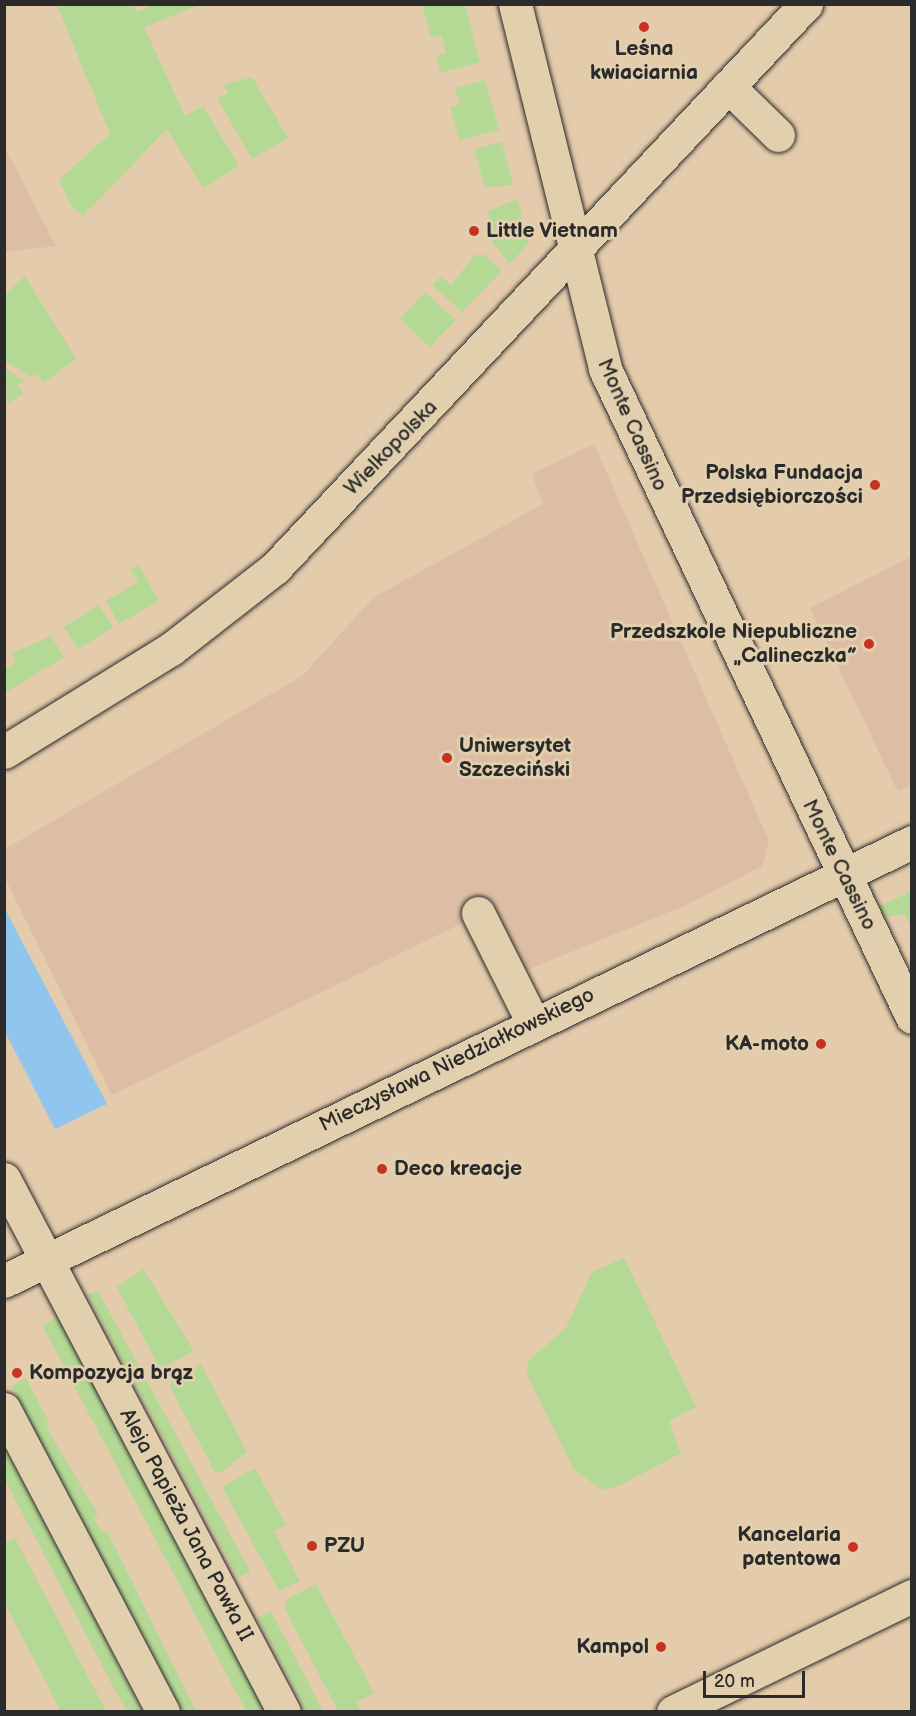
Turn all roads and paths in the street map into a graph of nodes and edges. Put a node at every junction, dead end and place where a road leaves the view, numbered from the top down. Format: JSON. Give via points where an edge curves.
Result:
{"nodes":[{"id":1,"x":514,"y":4,"type":"edge"},
{"id":2,"x":806,"y":4,"type":"edge"},
{"id":3,"x":728,"y":86,"type":"junction"},
{"id":4,"x":778,"y":135,"type":"dead end"},
{"id":5,"x":574,"y":253,"type":"junction"},
{"id":6,"x":4,"y":752,"type":"edge"},
{"id":7,"x":912,"y":842,"type":"edge"},
{"id":8,"x":844,"y":875,"type":"junction"},
{"id":9,"x":478,"y":913,"type":"dead end"},
{"id":10,"x":912,"y":1017,"type":"edge"},
{"id":11,"x":532,"y":1023,"type":"junction"},
{"id":12,"x":4,"y":1179,"type":"edge"},
{"id":13,"x":47,"y":1260,"type":"junction"},
{"id":14,"x":4,"y":1281,"type":"edge"},
{"id":15,"x":4,"y":1409,"type":"edge"},
{"id":16,"x":912,"y":1596,"type":"edge"},
{"id":17,"x":163,"y":1712,"type":"edge"},
{"id":18,"x":284,"y":1712,"type":"edge"},
{"id":19,"x":673,"y":1712,"type":"edge"}],
"edges":[{"from":1,"to":5,"type":"street","name":"Monte Cassino"},
{"from":2,"to":3,"type":"street","name":"Wielkopolska"},
{"from":3,"to":4,"type":"street"},
{"from":3,"to":5,"type":"street","name":"Wielkopolska"},
{"from":5,"to":6,"type":"street","name":"Wielkopolska","via":[[249,591],[171,649]]},
{"from":5,"to":8,"type":"street","name":"Monte Cassino","via":[[612,386]]},
{"from":7,"to":8,"type":"street","name":"Mieczysława Niedziałkowskiego"},
{"from":8,"to":10,"type":"street","name":"Monte Cassino"},
{"from":8,"to":11,"type":"street","name":"Mieczysława Niedziałkowskiego"},
{"from":9,"to":11,"type":"street"},
{"from":11,"to":13,"type":"street","name":"Mieczysława Niedziałkowskiego"},
{"from":12,"to":13,"type":"street","name":"Aleja Papieża Jana Pawła II"},
{"from":13,"to":14,"type":"street","name":"Mieczysława Niedziałkowskiego"},
{"from":13,"to":18,"type":"street","name":"Aleja Papieża Jana Pawła II"},
{"from":15,"to":17,"type":"street"},
{"from":16,"to":19,"type":"street"}]}
